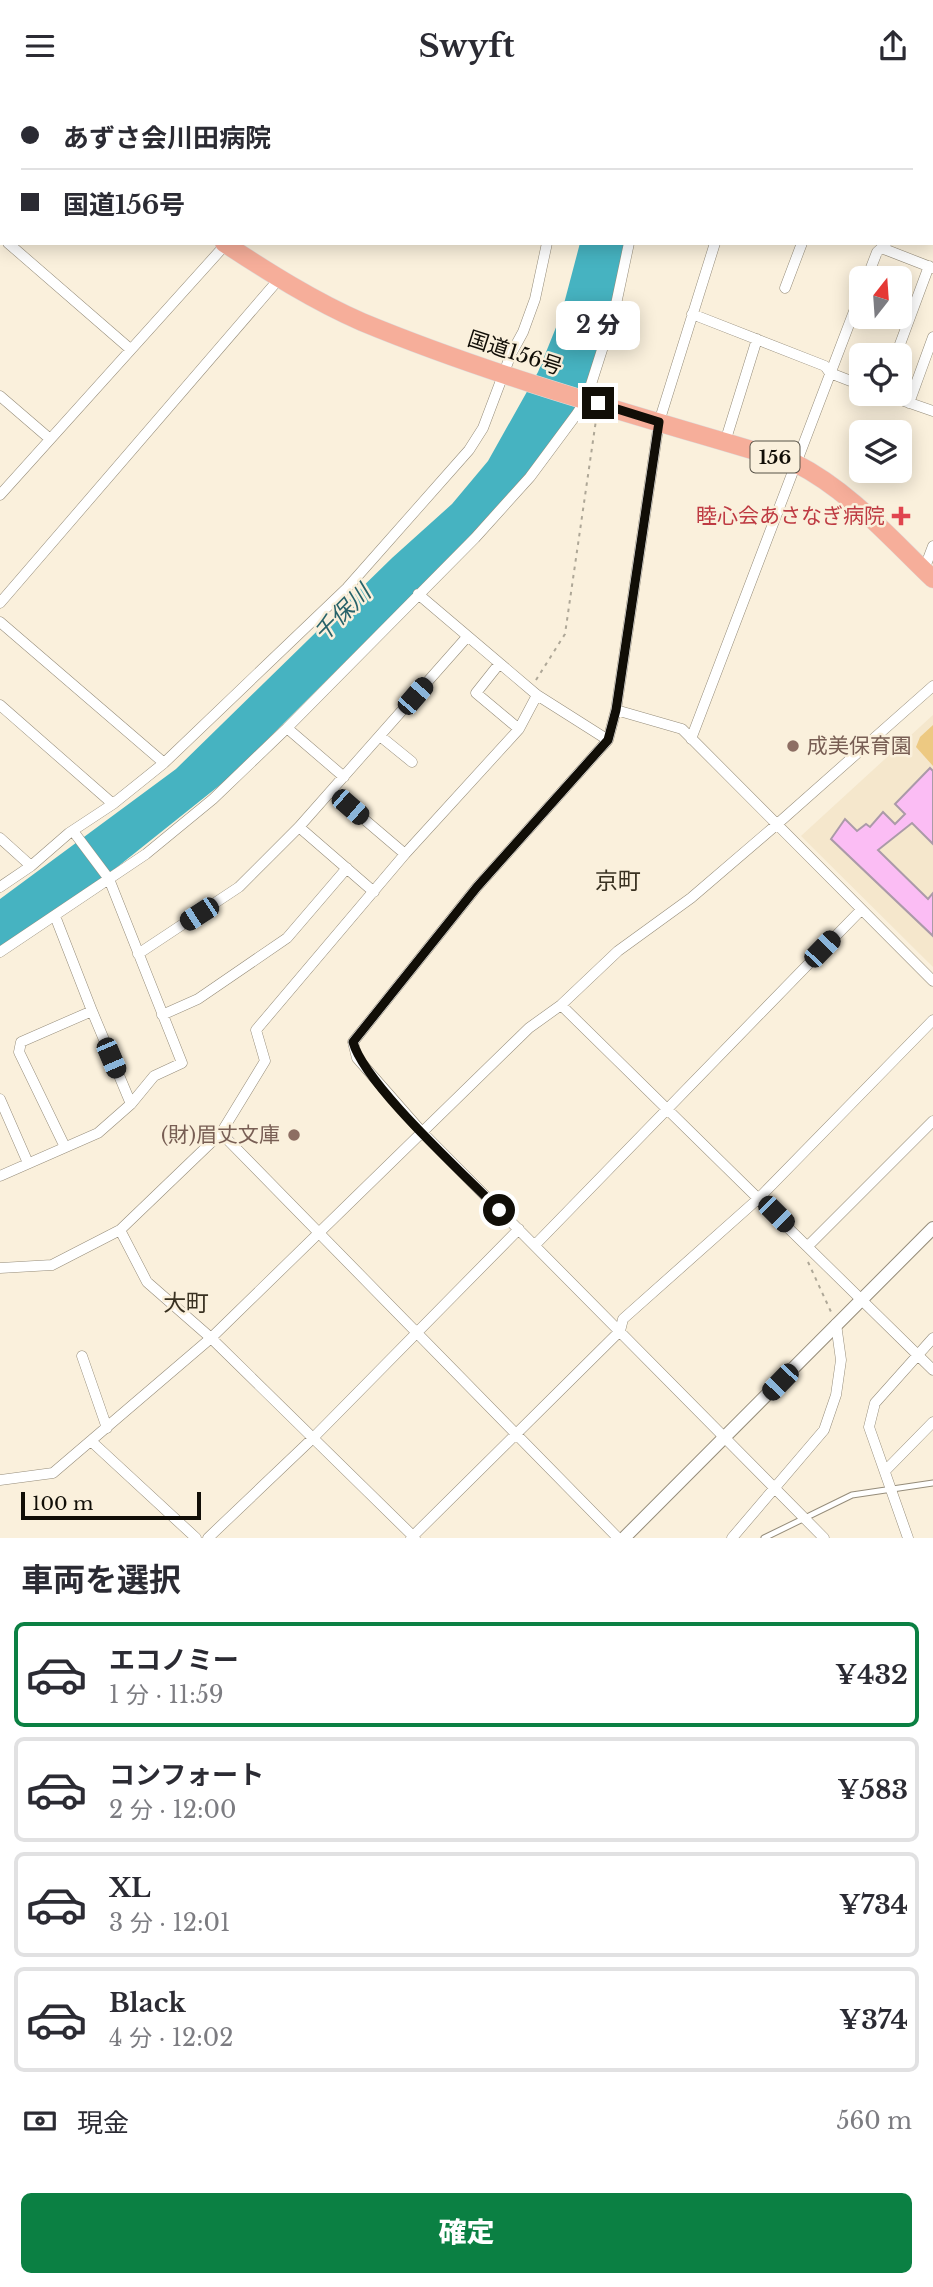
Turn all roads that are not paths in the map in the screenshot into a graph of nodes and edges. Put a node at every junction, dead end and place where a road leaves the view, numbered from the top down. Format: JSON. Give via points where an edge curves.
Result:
{"nodes":[{"id":1,"x":10,"y":245,"type":"edge"},
{"id":2,"x":222,"y":245,"type":"edge"},
{"id":3,"x":227,"y":245,"type":"edge"},
{"id":4,"x":547,"y":245,"type":"edge"},
{"id":5,"x":629,"y":245,"type":"edge"},
{"id":6,"x":714,"y":245,"type":"edge"},
{"id":7,"x":801,"y":245,"type":"edge"},
{"id":8,"x":885,"y":246,"type":"edge"},
{"id":9,"x":872,"y":266,"type":"edge"},
{"id":10,"x":931,"y":267,"type":"edge"},
{"id":11,"x":279,"y":279,"type":"junction"},
{"id":12,"x":785,"y":288,"type":"dead end"},
{"id":13,"x":692,"y":314,"type":"junction"},
{"id":14,"x":849,"y":324,"type":"edge"},
{"id":15,"x":933,"y":337,"type":"edge"},
{"id":16,"x":757,"y":339,"type":"junction"},
{"id":17,"x":901,"y":343,"type":"edge"},
{"id":18,"x":129,"y":348,"type":"junction"},
{"id":19,"x":830,"y":373,"type":"junction"},
{"id":20,"x":511,"y":377,"type":"junction"},
{"id":21,"x":849,"y":380,"type":"edge"},
{"id":22,"x":0,"y":395,"type":"edge"},
{"id":23,"x":912,"y":395,"type":"edge"},
{"id":24,"x":589,"y":401,"type":"junction"},
{"id":25,"x":912,"y":404,"type":"edge"},
{"id":26,"x":933,"y":411,"type":"edge"},
{"id":27,"x":659,"y":422,"type":"junction"},
{"id":28,"x":50,"y":439,"type":"junction"},
{"id":29,"x":725,"y":442,"type":"junction"},
{"id":30,"x":795,"y":463,"type":"junction"},
{"id":31,"x":0,"y":495,"type":"edge"},
{"id":32,"x":933,"y":547,"type":"edge"},
{"id":33,"x":929,"y":574,"type":"edge"},
{"id":34,"x":418,"y":594,"type":"junction"},
{"id":35,"x":0,"y":603,"type":"edge"},
{"id":36,"x":0,"y":622,"type":"edge"},
{"id":37,"x":467,"y":637,"type":"junction"},
{"id":38,"x":499,"y":664,"type":"junction"},
{"id":39,"x":933,"y":686,"type":"edge"},
{"id":40,"x":533,"y":692,"type":"junction"},
{"id":41,"x":0,"y":705,"type":"edge"},
{"id":42,"x":616,"y":710,"type":"junction"},
{"id":43,"x":287,"y":728,"type":"junction"},
{"id":44,"x":519,"y":729,"type":"junction"},
{"id":45,"x":380,"y":736,"type":"junction"},
{"id":46,"x":691,"y":739,"type":"junction"},
{"id":47,"x":608,"y":740,"type":"junction"},
{"id":48,"x":412,"y":762,"type":"dead end"},
{"id":49,"x":164,"y":763,"type":"junction"},
{"id":50,"x":344,"y":777,"type":"junction"},
{"id":51,"x":331,"y":791,"type":"junction"},
{"id":52,"x":113,"y":804,"type":"junction"},
{"id":53,"x":299,"y":827,"type":"junction"},
{"id":54,"x":775,"y":827,"type":"junction"},
{"id":55,"x":76,"y":835,"type":"junction"},
{"id":56,"x":0,"y":838,"type":"edge"},
{"id":57,"x":405,"y":855,"type":"junction"},
{"id":58,"x":31,"y":866,"type":"junction"},
{"id":59,"x":347,"y":868,"type":"junction"},
{"id":60,"x":108,"y":878,"type":"junction"},
{"id":61,"x":0,"y":887,"type":"edge"},
{"id":62,"x":374,"y":892,"type":"junction"},
{"id":63,"x":861,"y":909,"type":"junction"},
{"id":64,"x":55,"y":916,"type":"junction"},
{"id":65,"x":0,"y":952,"type":"edge"},
{"id":66,"x":138,"y":954,"type":"junction"},
{"id":67,"x":933,"y":981,"type":"edge"},
{"id":68,"x":561,"y":1005,"type":"junction"},
{"id":69,"x":92,"y":1011,"type":"junction"},
{"id":70,"x":162,"y":1015,"type":"junction"},
{"id":71,"x":933,"y":1020,"type":"edge"},
{"id":72,"x":0,"y":1099,"type":"edge"},
{"id":73,"x":131,"y":1104,"type":"junction"},
{"id":74,"x":667,"y":1109,"type":"junction"},
{"id":75,"x":933,"y":1121,"type":"edge"},
{"id":76,"x":421,"y":1131,"type":"junction"},
{"id":77,"x":221,"y":1133,"type":"junction"},
{"id":78,"x":65,"y":1147,"type":"junction"},
{"id":79,"x":28,"y":1163,"type":"junction"},
{"id":80,"x":0,"y":1176,"type":"edge"},
{"id":81,"x":759,"y":1198,"type":"junction"},
{"id":82,"x":519,"y":1229,"type":"junction"},
{"id":83,"x":933,"y":1229,"type":"edge"},
{"id":84,"x":120,"y":1230,"type":"junction"},
{"id":85,"x":317,"y":1232,"type":"junction"},
{"id":86,"x":535,"y":1245,"type":"junction"},
{"id":87,"x":808,"y":1247,"type":"junction"},
{"id":88,"x":0,"y":1268,"type":"edge"},
{"id":89,"x":861,"y":1299,"type":"junction"},
{"id":90,"x":836,"y":1325,"type":"junction"},
{"id":91,"x":417,"y":1331,"type":"junction"},
{"id":92,"x":620,"y":1331,"type":"junction"},
{"id":93,"x":211,"y":1338,"type":"junction"},
{"id":94,"x":933,"y":1338,"type":"edge"},
{"id":95,"x":917,"y":1354,"type":"junction"},
{"id":96,"x":82,"y":1356,"type":"dead end"},
{"id":97,"x":933,"y":1370,"type":"edge"},
{"id":98,"x":933,"y":1422,"type":"edge"},
{"id":99,"x":107,"y":1428,"type":"junction"},
{"id":100,"x":518,"y":1434,"type":"junction"},
{"id":101,"x":313,"y":1438,"type":"junction"},
{"id":102,"x":723,"y":1440,"type":"junction"},
{"id":103,"x":91,"y":1441,"type":"junction"},
{"id":104,"x":885,"y":1471,"type":"junction"},
{"id":105,"x":0,"y":1480,"type":"edge"},
{"id":106,"x":933,"y":1483,"type":"edge"},
{"id":107,"x":774,"y":1488,"type":"junction"},
{"id":108,"x":891,"y":1488,"type":"junction"},
{"id":109,"x":805,"y":1518,"type":"junction"},
{"id":110,"x":413,"y":1537,"type":"edge"},
{"id":111,"x":196,"y":1538,"type":"edge"},
{"id":112,"x":208,"y":1538,"type":"edge"},
{"id":113,"x":618,"y":1538,"type":"edge"},
{"id":114,"x":624,"y":1538,"type":"edge"},
{"id":115,"x":732,"y":1538,"type":"edge"},
{"id":116,"x":764,"y":1538,"type":"edge"},
{"id":117,"x":824,"y":1538,"type":"edge"},
{"id":118,"x":908,"y":1538,"type":"edge"}],
"edges":[{"from":1,"to":18,"type":"street"},
{"from":2,"to":18,"type":"street"},
{"from":3,"to":11,"type":"highway","name":"国道156号","number":"156"},
{"from":4,"to":20,"type":"street"},
{"from":5,"to":24,"type":"street"},
{"from":6,"to":13,"type":"street"},
{"from":7,"to":12,"type":"street"},
{"from":8,"to":9,"type":"street"},
{"from":8,"to":10,"type":"street"},
{"from":10,"to":17,"type":"street"},
{"from":11,"to":20,"type":"highway","name":"国道156号","number":"156","via":[[360,321]]},
{"from":11,"to":35,"type":"street"},
{"from":13,"to":16,"type":"street"},
{"from":13,"to":27,"type":"street"},
{"from":14,"to":19,"type":"street"},
{"from":15,"to":23,"type":"street"},
{"from":16,"to":19,"type":"street","via":[[825,366]]},
{"from":16,"to":29,"type":"street"},
{"from":18,"to":28,"type":"street"},
{"from":19,"to":21,"type":"street"},
{"from":19,"to":30,"type":"street"},
{"from":20,"to":24,"type":"highway","name":"国道156号","number":"156"},
{"from":20,"to":49,"type":"street","via":[[483,428],[449,474],[346,588]]},
{"from":22,"to":28,"type":"street"},
{"from":24,"to":27,"type":"highway","name":"国道156号","number":"156"},
{"from":24,"to":34,"type":"street","via":[[530,477]]},
{"from":25,"to":26,"type":"street"},
{"from":27,"to":29,"type":"highway","name":"国道156号","number":"156"},
{"from":27,"to":42,"type":"street"},
{"from":28,"to":31,"type":"street"},
{"from":29,"to":30,"type":"highway","name":"国道156号","number":"156"},
{"from":30,"to":33,"type":"highway","name":"国道156号","number":"156","via":[[851,499]]},
{"from":30,"to":46,"type":"street"},
{"from":32,"to":33,"type":"street"},
{"from":34,"to":37,"type":"street"},
{"from":34,"to":43,"type":"street"},
{"from":36,"to":49,"type":"street"},
{"from":37,"to":38,"type":"street"},
{"from":37,"to":45,"type":"street"},
{"from":38,"to":40,"type":"street"},
{"from":38,"to":44,"type":"street","via":[[476,693]]},
{"from":39,"to":54,"type":"street"},
{"from":40,"to":44,"type":"street"},
{"from":40,"to":47,"type":"street"},
{"from":41,"to":52,"type":"street"},
{"from":42,"to":46,"type":"street","via":[[682,729]]},
{"from":42,"to":47,"type":"street"},
{"from":43,"to":50,"type":"street"},
{"from":43,"to":60,"type":"street","via":[[213,799],[146,854]]},
{"from":44,"to":57,"type":"street"},
{"from":45,"to":48,"type":"street"},
{"from":45,"to":50,"type":"street"},
{"from":46,"to":54,"type":"street"},
{"from":47,"to":76,"type":"street","via":[[477,887],[353,1042],[357,1058]]},
{"from":49,"to":52,"type":"street"},
{"from":50,"to":51,"type":"street"},
{"from":51,"to":53,"type":"street"},
{"from":51,"to":57,"type":"street"},
{"from":52,"to":55,"type":"street"},
{"from":53,"to":59,"type":"street"},
{"from":53,"to":66,"type":"street","via":[[239,887]]},
{"from":54,"to":63,"type":"street"},
{"from":54,"to":68,"type":"street","via":[[691,898],[618,951]]},
{"from":55,"to":58,"type":"street"},
{"from":55,"to":60,"type":"street"},
{"from":56,"to":58,"type":"street"},
{"from":57,"to":62,"type":"street"},
{"from":58,"to":61,"type":"street"},
{"from":59,"to":62,"type":"street"},
{"from":59,"to":70,"type":"street","via":[[287,938],[198,999]]},
{"from":60,"to":64,"type":"street"},
{"from":60,"to":66,"type":"street"},
{"from":62,"to":77,"type":"street","via":[[256,1030],[265,1061]]},
{"from":63,"to":67,"type":"street"},
{"from":63,"to":74,"type":"street"},
{"from":64,"to":65,"type":"street"},
{"from":64,"to":69,"type":"street"},
{"from":66,"to":70,"type":"street"},
{"from":68,"to":74,"type":"street"},
{"from":68,"to":76,"type":"street","via":[[529,1028]]},
{"from":69,"to":73,"type":"street"},
{"from":69,"to":78,"type":"street","via":[[22,1042],[19,1052]]},
{"from":70,"to":73,"type":"street","via":[[181,1063],[154,1076]]},
{"from":71,"to":81,"type":"street"},
{"from":72,"to":79,"type":"street"},
{"from":73,"to":78,"type":"street","via":[[97,1133]]},
{"from":74,"to":81,"type":"street"},
{"from":74,"to":86,"type":"street"},
{"from":75,"to":87,"type":"street"},
{"from":76,"to":82,"type":"street"},
{"from":76,"to":85,"type":"street"},
{"from":77,"to":84,"type":"street"},
{"from":77,"to":85,"type":"street"},
{"from":78,"to":79,"type":"street"},
{"from":79,"to":80,"type":"street"},
{"from":81,"to":87,"type":"street"},
{"from":81,"to":92,"type":"street","via":[[623,1319]]},
{"from":82,"to":86,"type":"street"},
{"from":82,"to":91,"type":"street"},
{"from":83,"to":89,"type":"street"},
{"from":84,"to":88,"type":"street","via":[[52,1265]]},
{"from":84,"to":93,"type":"street","via":[[147,1282]]},
{"from":85,"to":91,"type":"street"},
{"from":85,"to":93,"type":"street"},
{"from":86,"to":92,"type":"street"},
{"from":87,"to":89,"type":"street"},
{"from":89,"to":90,"type":"street"},
{"from":89,"to":95,"type":"street"},
{"from":90,"to":102,"type":"street"},
{"from":90,"to":107,"type":"street","via":[[841,1360],[824,1430]]},
{"from":91,"to":100,"type":"street"},
{"from":91,"to":101,"type":"street"},
{"from":92,"to":100,"type":"street"},
{"from":92,"to":102,"type":"street"},
{"from":93,"to":99,"type":"street"},
{"from":93,"to":101,"type":"street"},
{"from":94,"to":95,"type":"street"},
{"from":95,"to":97,"type":"street"},
{"from":95,"to":104,"type":"street","via":[[875,1403],[869,1427]]},
{"from":96,"to":99,"type":"street"},
{"from":98,"to":104,"type":"street"},
{"from":99,"to":103,"type":"street"},
{"from":100,"to":110,"type":"street"},
{"from":100,"to":113,"type":"street"},
{"from":101,"to":110,"type":"street"},
{"from":101,"to":112,"type":"street"},
{"from":102,"to":107,"type":"street"},
{"from":102,"to":114,"type":"street"},
{"from":103,"to":105,"type":"street","via":[[53,1473]]},
{"from":103,"to":111,"type":"street"},
{"from":104,"to":108,"type":"street"},
{"from":106,"to":108,"type":"lane"},
{"from":107,"to":109,"type":"street"},
{"from":107,"to":115,"type":"street"},
{"from":108,"to":109,"type":"lane","via":[[852,1495]]},
{"from":108,"to":118,"type":"street"},
{"from":109,"to":116,"type":"lane"},
{"from":109,"to":117,"type":"street"}]}
